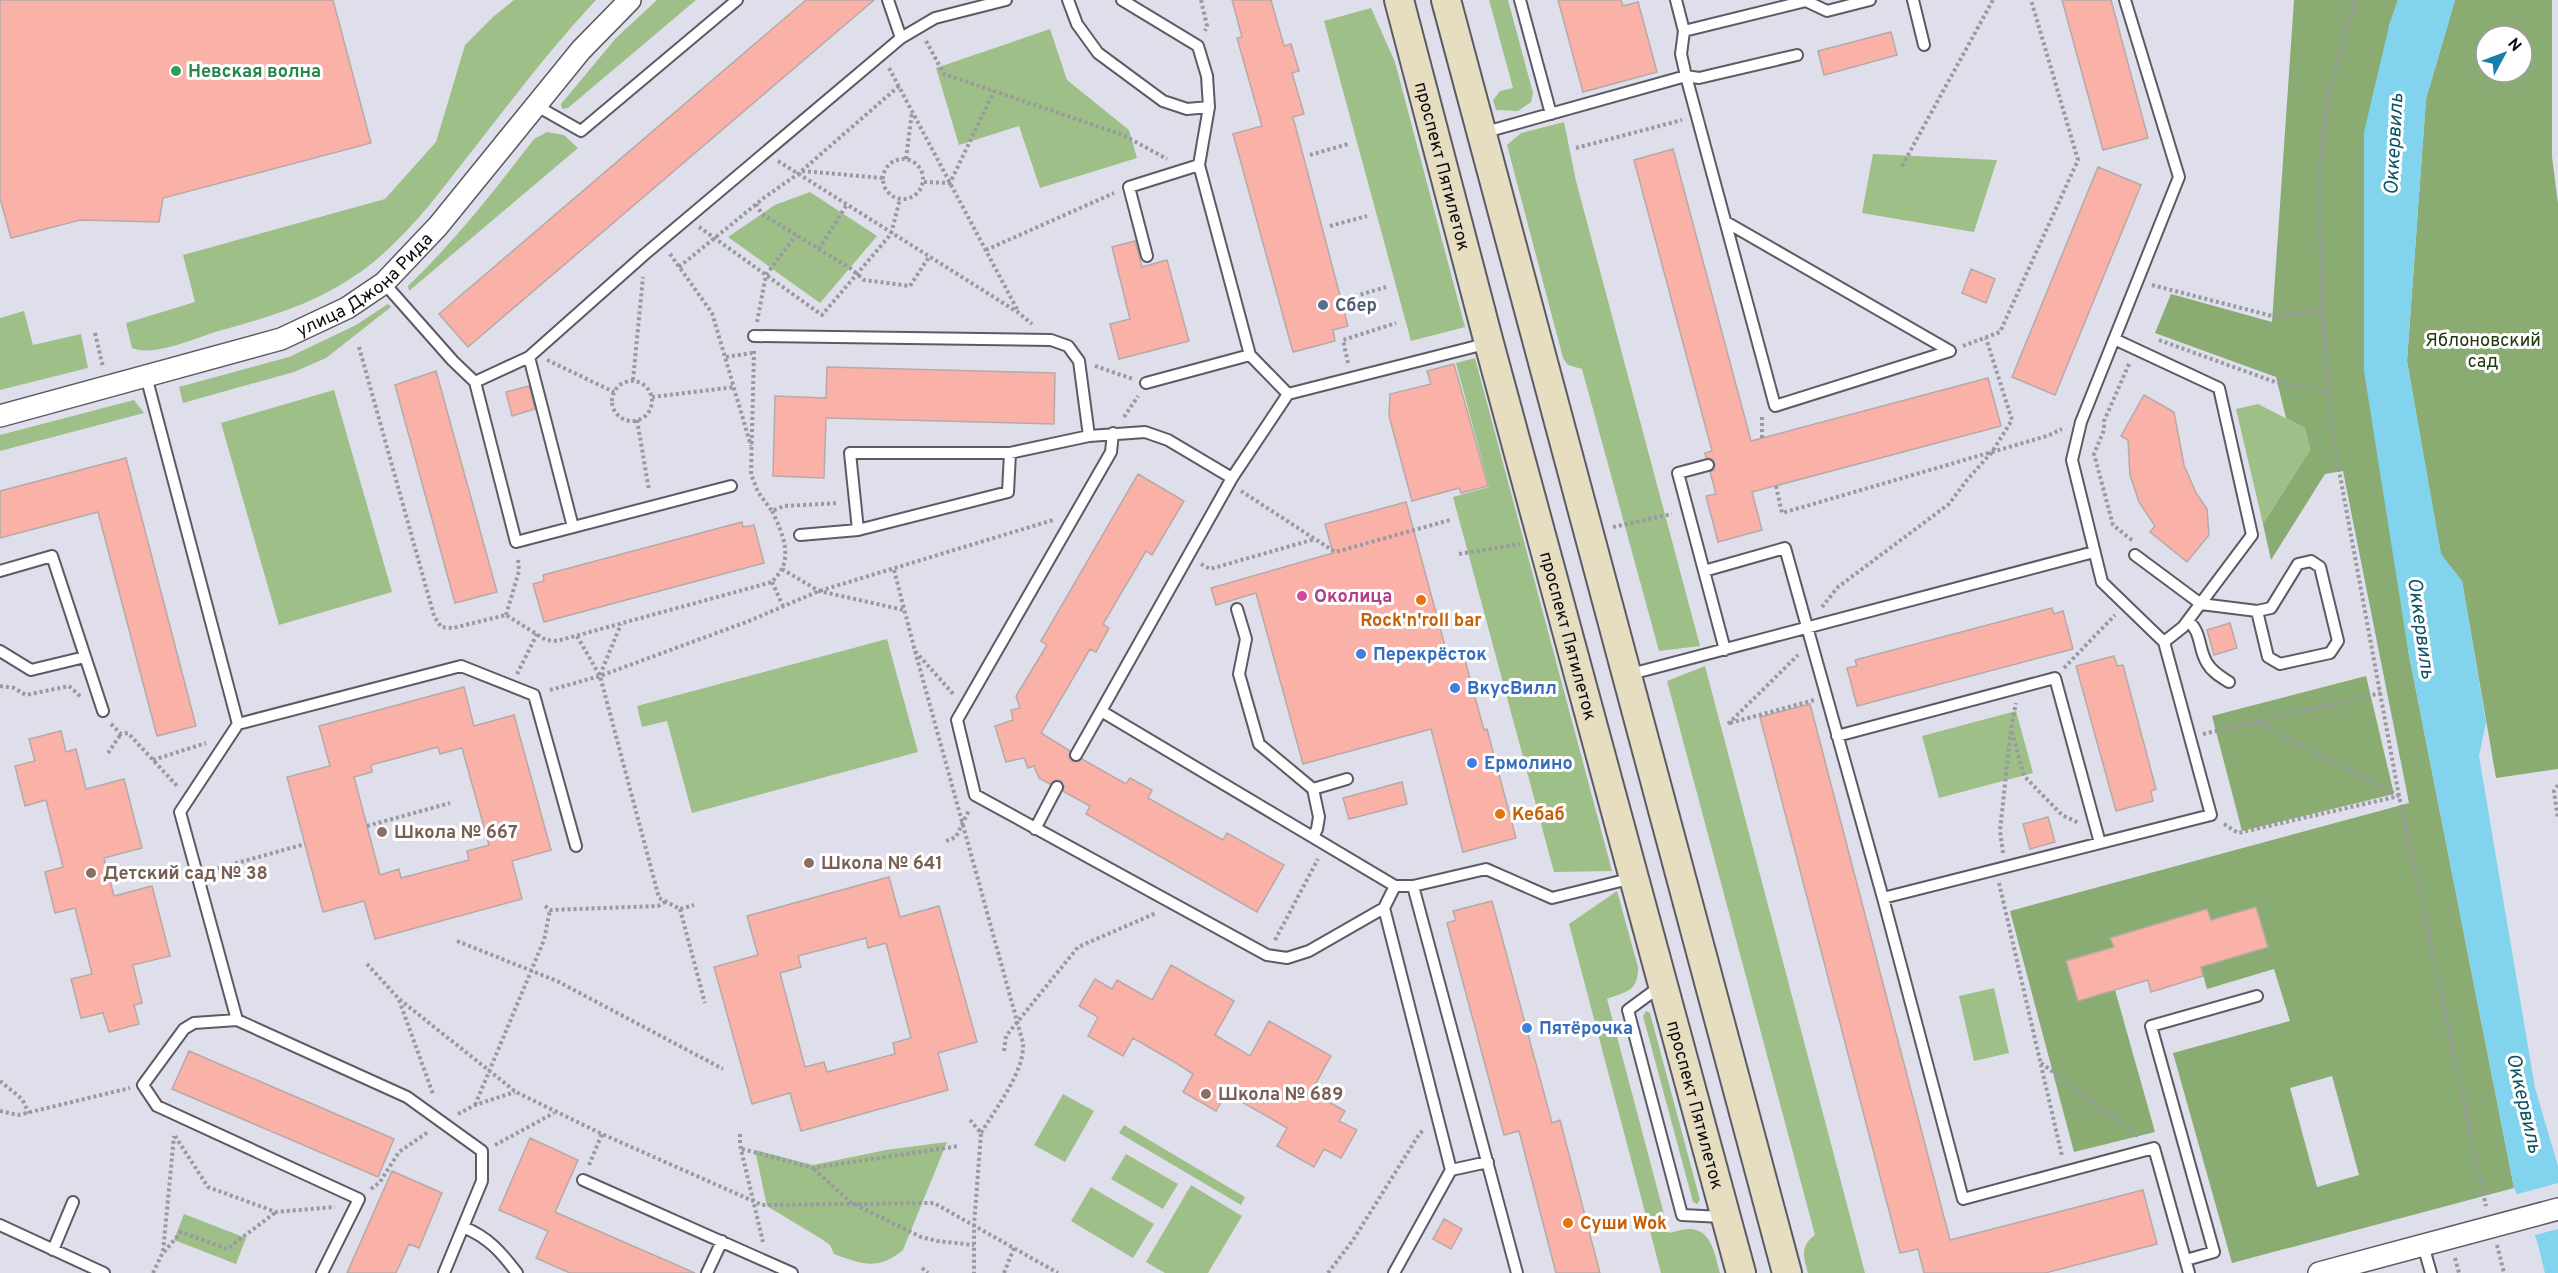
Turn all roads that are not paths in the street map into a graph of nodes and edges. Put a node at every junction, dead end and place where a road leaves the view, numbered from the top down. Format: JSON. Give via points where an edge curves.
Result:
{"nodes":[{"id":1,"x":630,"y":0,"type":"edge"},
{"id":2,"x":737,"y":0,"type":"edge"},
{"id":3,"x":888,"y":0,"type":"edge"},
{"id":4,"x":1006,"y":0,"type":"edge"},
{"id":5,"x":1068,"y":0,"type":"edge"},
{"id":6,"x":1122,"y":0,"type":"edge"},
{"id":7,"x":1399,"y":0,"type":"edge"},
{"id":8,"x":1446,"y":0,"type":"edge"},
{"id":9,"x":1520,"y":0,"type":"edge"},
{"id":10,"x":1676,"y":0,"type":"edge"},
{"id":11,"x":1870,"y":0,"type":"edge"},
{"id":12,"x":1913,"y":0,"type":"edge"},
{"id":13,"x":2125,"y":0,"type":"edge"},
{"id":14,"x":1809,"y":1,"type":"edge"},
{"id":15,"x":1684,"y":31,"type":"junction"},
{"id":16,"x":901,"y":38,"type":"junction"},
{"id":17,"x":1924,"y":45,"type":"dead end"},
{"id":18,"x":1797,"y":55,"type":"dead end"},
{"id":19,"x":1686,"y":76,"type":"junction"},
{"id":20,"x":535,"y":105,"type":"junction"},
{"id":21,"x":1209,"y":107,"type":"junction"},
{"id":22,"x":1551,"y":114,"type":"junction"},
{"id":23,"x":1482,"y":134,"type":"junction"},
{"id":24,"x":1199,"y":165,"type":"junction"},
{"id":25,"x":1726,"y":222,"type":"junction"},
{"id":26,"x":1147,"y":256,"type":"dead end"},
{"id":27,"x":384,"y":283,"type":"junction"},
{"id":28,"x":754,"y":336,"type":"road end"},
{"id":29,"x":2114,"y":339,"type":"junction"},
{"id":30,"x":1489,"y":343,"type":"junction"},
{"id":31,"x":531,"y":355,"type":"junction"},
{"id":32,"x":1250,"y":356,"type":"junction"},
{"id":33,"x":146,"y":376,"type":"junction"},
{"id":34,"x":475,"y":382,"type":"junction"},
{"id":35,"x":1146,"y":383,"type":"road end"},
{"id":36,"x":1288,"y":394,"type":"junction"},
{"id":37,"x":0,"y":416,"type":"edge"},
{"id":38,"x":1113,"y":433,"type":"junction"},
{"id":39,"x":1089,"y":436,"type":"junction"},
{"id":40,"x":1010,"y":453,"type":"junction"},
{"id":41,"x":1708,"y":465,"type":"dead end"},
{"id":42,"x":1232,"y":478,"type":"junction"},
{"id":43,"x":731,"y":486,"type":"dead end"},
{"id":44,"x":573,"y":527,"type":"junction"},
{"id":45,"x":858,"y":530,"type":"junction"},
{"id":46,"x":800,"y":536,"type":"dead end"},
{"id":47,"x":2094,"y":552,"type":"junction"},
{"id":48,"x":2135,"y":555,"type":"road end"},
{"id":49,"x":0,"y":571,"type":"edge"},
{"id":50,"x":1704,"y":571,"type":"junction"},
{"id":51,"x":2200,"y":604,"type":"junction"},
{"id":52,"x":1237,"y":609,"type":"dead end"},
{"id":53,"x":2258,"y":611,"type":"junction"},
{"id":54,"x":2188,"y":621,"type":"junction"},
{"id":55,"x":1806,"y":627,"type":"junction"},
{"id":56,"x":2164,"y":642,"type":"junction"},
{"id":57,"x":1725,"y":650,"type":"junction"},
{"id":58,"x":0,"y":651,"type":"edge"},
{"id":59,"x":85,"y":657,"type":"junction"},
{"id":60,"x":1627,"y":675,"type":"junction"},
{"id":61,"x":2229,"y":682,"type":"dead end"},
{"id":62,"x":103,"y":711,"type":"dead end"},
{"id":63,"x":1101,"y":711,"type":"junction"},
{"id":64,"x":238,"y":724,"type":"junction"},
{"id":65,"x":1837,"y":736,"type":"junction"},
{"id":66,"x":1076,"y":755,"type":"dead end"},
{"id":67,"x":1347,"y":779,"type":"dead end"},
{"id":68,"x":1057,"y":787,"type":"dead end"},
{"id":69,"x":1313,"y":789,"type":"junction"},
{"id":70,"x":1035,"y":829,"type":"junction"},
{"id":71,"x":1313,"y":837,"type":"junction"},
{"id":72,"x":2100,"y":843,"type":"junction"},
{"id":73,"x":576,"y":846,"type":"dead end"},
{"id":74,"x":1633,"y":878,"type":"junction"},
{"id":75,"x":1395,"y":886,"type":"junction"},
{"id":76,"x":1413,"y":886,"type":"junction"},
{"id":77,"x":1883,"y":898,"type":"junction"},
{"id":78,"x":1384,"y":908,"type":"junction"},
{"id":79,"x":1662,"y":985,"type":"junction"},
{"id":80,"x":2257,"y":996,"type":"dead end"},
{"id":81,"x":237,"y":1020,"type":"junction"},
{"id":82,"x":1488,"y":1162,"type":"junction"},
{"id":83,"x":1451,"y":1170,"type":"junction"},
{"id":84,"x":583,"y":1180,"type":"road end"},
{"id":85,"x":73,"y":1202,"type":"dead end"},
{"id":86,"x":2558,"y":1209,"type":"edge"},
{"id":87,"x":1726,"y":1217,"type":"junction"},
{"id":88,"x":0,"y":1225,"type":"edge"},
{"id":89,"x":463,"y":1227,"type":"junction"},
{"id":90,"x":722,"y":1241,"type":"junction"},
{"id":91,"x":2423,"y":1245,"type":"junction"},
{"id":92,"x":53,"y":1250,"type":"junction"},
{"id":93,"x":2186,"y":1260,"type":"junction"},
{"id":94,"x":104,"y":1273,"type":"edge"},
{"id":95,"x":322,"y":1273,"type":"edge"},
{"id":96,"x":444,"y":1273,"type":"edge"},
{"id":97,"x":517,"y":1273,"type":"edge"},
{"id":98,"x":707,"y":1273,"type":"edge"},
{"id":99,"x":792,"y":1273,"type":"edge"},
{"id":100,"x":1394,"y":1273,"type":"edge"},
{"id":101,"x":1517,"y":1273,"type":"edge"},
{"id":102,"x":1741,"y":1273,"type":"edge"},
{"id":103,"x":1787,"y":1273,"type":"edge"},
{"id":104,"x":2190,"y":1273,"type":"edge"},
{"id":105,"x":2319,"y":1273,"type":"edge"},
{"id":106,"x":2431,"y":1273,"type":"edge"}],
"edges":[{"from":1,"to":20,"type":"street","name":"улица Джона Рида"},
{"from":2,"to":20,"type":"lane","via":[[581,131]]},
{"from":3,"to":16,"type":"lane"},
{"from":4,"to":16,"type":"lane","via":[[935,18]]},
{"from":5,"to":21,"type":"lane","via":[[1077,24],[1098,53],[1163,101],[1187,109]]},
{"from":6,"to":21,"type":"lane","via":[[1198,46],[1207,76]]},
{"from":7,"to":30,"type":"street","name":"проспект Пятилеток"},
{"from":8,"to":23,"type":"street"},
{"from":9,"to":22,"type":"lane"},
{"from":10,"to":15,"type":"lane"},
{"from":11,"to":14,"type":"lane","via":[[1827,11]]},
{"from":12,"to":17,"type":"lane"},
{"from":13,"to":29,"type":"lane","via":[[2179,177]]},
{"from":14,"to":15,"type":"lane"},
{"from":15,"to":19,"type":"lane","via":[[1681,54]]},
{"from":16,"to":31,"type":"lane"},
{"from":18,"to":19,"type":"lane","via":[[1699,78]]},
{"from":19,"to":22,"type":"lane"},
{"from":19,"to":25,"type":"lane"},
{"from":20,"to":27,"type":"street","name":"улица Джона Рида","via":[[438,226]]},
{"from":21,"to":24,"type":"lane"},
{"from":22,"to":23,"type":"lane"},
{"from":23,"to":60,"type":"street"},
{"from":24,"to":26,"type":"lane","via":[[1129,187]]},
{"from":24,"to":32,"type":"lane"},
{"from":25,"to":25,"type":"lane","via":[[1775,406],[1950,351]]},
{"from":27,"to":33,"type":"street","name":"улица Джона Рида","via":[[347,308],[281,339]]},
{"from":27,"to":34,"type":"lane"},
{"from":28,"to":39,"type":"lane","via":[[1051,340],[1068,346],[1079,361]]},
{"from":29,"to":47,"type":"lane","via":[[2081,422],[2072,460]]},
{"from":29,"to":51,"type":"lane","via":[[2219,388],[2252,535]]},
{"from":30,"to":36,"type":"lane"},
{"from":30,"to":74,"type":"street","name":"проспект Пятилеток"},
{"from":31,"to":34,"type":"lane"},
{"from":31,"to":44,"type":"lane"},
{"from":32,"to":35,"type":"lane"},
{"from":32,"to":36,"type":"lane"},
{"from":33,"to":37,"type":"street","name":"улица Джона Рида"},
{"from":33,"to":64,"type":"lane"},
{"from":34,"to":44,"type":"lane","via":[[516,542]]},
{"from":36,"to":42,"type":"lane"},
{"from":38,"to":39,"type":"lane"},
{"from":38,"to":42,"type":"lane","via":[[1145,432],[1168,440]]},
{"from":38,"to":70,"type":"lane","via":[[1111,452],[957,720],[975,795]]},
{"from":39,"to":40,"type":"lane"},
{"from":40,"to":45,"type":"lane","via":[[1008,492]]},
{"from":40,"to":45,"type":"lane","via":[[850,453]]},
{"from":41,"to":50,"type":"lane","via":[[1678,473]]},
{"from":42,"to":63,"type":"lane"},
{"from":43,"to":44,"type":"lane"},
{"from":45,"to":46,"type":"lane"},
{"from":47,"to":55,"type":"lane"},
{"from":47,"to":56,"type":"lane","via":[[2102,582]]},
{"from":48,"to":51,"type":"lane"},
{"from":49,"to":59,"type":"lane","via":[[52,556]]},
{"from":50,"to":55,"type":"lane","via":[[1785,548]]},
{"from":50,"to":57,"type":"lane"},
{"from":51,"to":53,"type":"lane"},
{"from":51,"to":54,"type":"lane"},
{"from":52,"to":69,"type":"lane","via":[[1246,639],[1239,674],[1259,744]]},
{"from":53,"to":53,"type":"lane","via":[[2271,608],[2298,564],[2311,561],[2320,567],[2338,641],[2330,653],[2280,664],[2268,657]]},
{"from":54,"to":56,"type":"lane"},
{"from":54,"to":61,"type":"lane","via":[[2196,627],[2206,662]]},
{"from":55,"to":57,"type":"lane"},
{"from":55,"to":65,"type":"lane"},
{"from":56,"to":72,"type":"lane","via":[[2211,815]]},
{"from":57,"to":60,"type":"lane"},
{"from":58,"to":59,"type":"lane","via":[[31,670]]},
{"from":59,"to":62,"type":"lane"},
{"from":60,"to":103,"type":"street"},
{"from":63,"to":66,"type":"lane"},
{"from":63,"to":71,"type":"lane"},
{"from":64,"to":73,"type":"lane","via":[[461,666],[534,695]]},
{"from":64,"to":81,"type":"lane","via":[[180,812]]},
{"from":65,"to":72,"type":"lane","via":[[2055,678]]},
{"from":65,"to":77,"type":"lane"},
{"from":67,"to":69,"type":"lane"},
{"from":68,"to":70,"type":"lane"},
{"from":69,"to":71,"type":"lane","via":[[1319,817]]},
{"from":70,"to":78,"type":"lane","via":[[1267,956],[1287,958],[1309,951]]},
{"from":71,"to":75,"type":"lane"},
{"from":72,"to":77,"type":"lane"},
{"from":74,"to":76,"type":"lane","via":[[1552,898],[1486,869]]},
{"from":74,"to":79,"type":"street","name":"проспект Пятилеток"},
{"from":75,"to":76,"type":"lane"},
{"from":75,"to":78,"type":"lane"},
{"from":76,"to":82,"type":"lane"},
{"from":77,"to":93,"type":"lane","via":[[1963,1199],[2154,1148]]},
{"from":78,"to":83,"type":"lane"},
{"from":79,"to":87,"type":"street","name":"проспект Пятилеток"},
{"from":79,"to":87,"type":"lane","via":[[1628,1010],[1682,1215]]},
{"from":80,"to":93,"type":"lane","via":[[2151,1026],[2214,1252]]},
{"from":81,"to":89,"type":"lane","via":[[407,1097],[483,1151],[482,1181]]},
{"from":81,"to":95,"type":"lane","via":[[208,1020],[184,1029],[142,1085],[157,1106],[359,1198]]},
{"from":82,"to":83,"type":"lane"},
{"from":82,"to":101,"type":"lane"},
{"from":83,"to":100,"type":"lane"},
{"from":84,"to":90,"type":"lane"},
{"from":85,"to":92,"type":"lane"},
{"from":86,"to":91,"type":"street"},
{"from":87,"to":102,"type":"street","name":"проспект Пятилеток"},
{"from":88,"to":92,"type":"lane"},
{"from":89,"to":96,"type":"lane"},
{"from":89,"to":97,"type":"lane","via":[[496,1246]]},
{"from":90,"to":98,"type":"lane"},
{"from":90,"to":99,"type":"lane"},
{"from":91,"to":105,"type":"street"},
{"from":91,"to":106,"type":"lane"},
{"from":92,"to":94,"type":"lane"},
{"from":93,"to":104,"type":"lane"}]}
